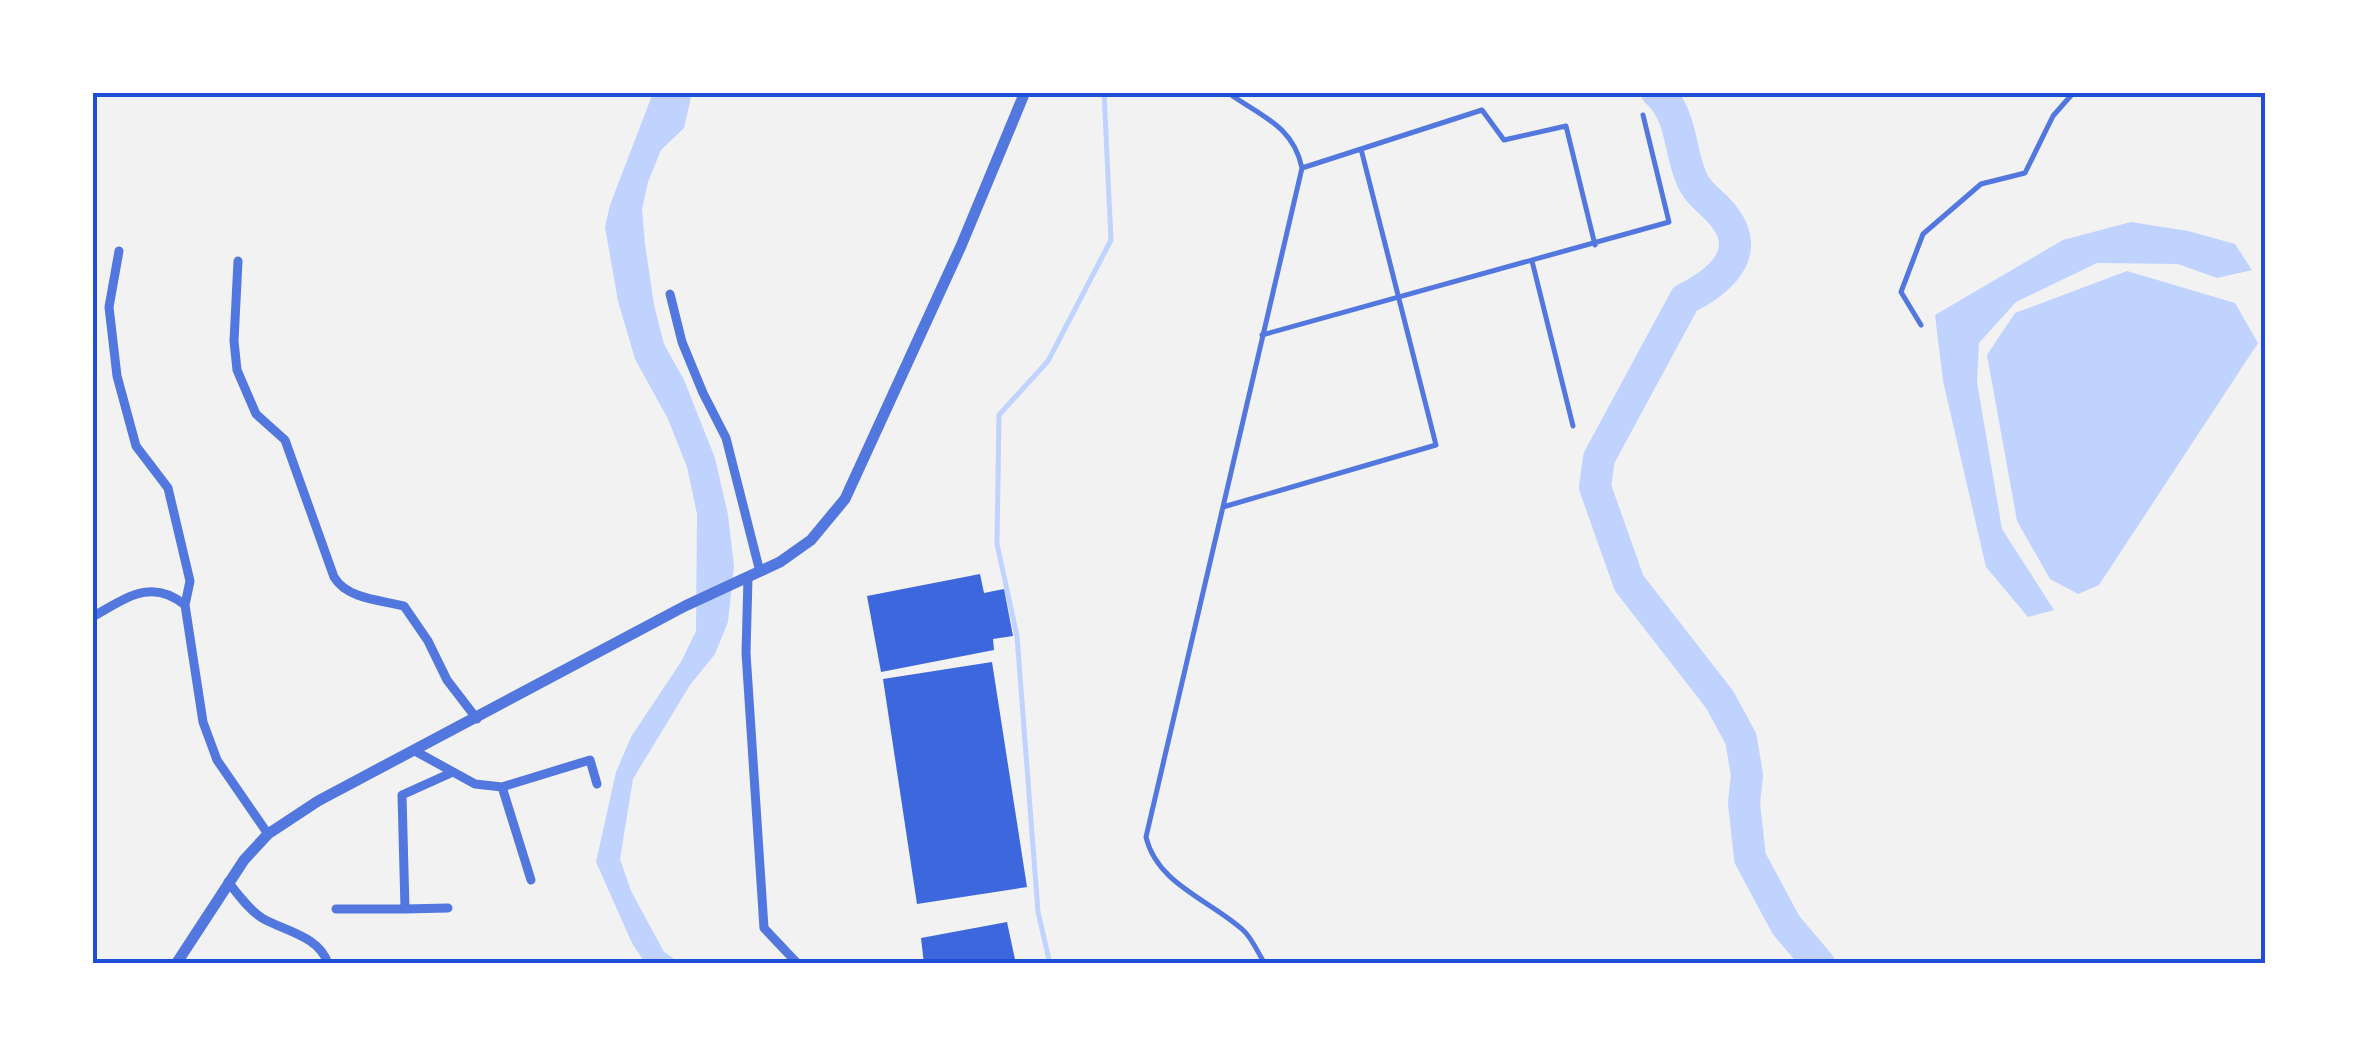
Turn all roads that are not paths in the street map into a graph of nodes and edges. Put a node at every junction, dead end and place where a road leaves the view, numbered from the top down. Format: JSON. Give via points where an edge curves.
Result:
{"nodes":[{"id":1,"x":1025,"y":92,"type":"edge"},
{"id":2,"x":1227,"y":92,"type":"edge"},
{"id":3,"x":2074,"y":92,"type":"edge"},
{"id":4,"x":1643,"y":115,"type":"dead end"},
{"id":5,"x":1361,"y":149,"type":"junction"},
{"id":6,"x":1302,"y":168,"type":"junction"},
{"id":7,"x":1595,"y":244,"type":"junction"},
{"id":8,"x":119,"y":251,"type":"dead end"},
{"id":9,"x":238,"y":261,"type":"dead end"},
{"id":10,"x":1532,"y":262,"type":"junction"},
{"id":11,"x":670,"y":294,"type":"dead end"},
{"id":12,"x":1398,"y":297,"type":"junction"},
{"id":13,"x":1921,"y":325,"type":"dead end"},
{"id":14,"x":1262,"y":336,"type":"junction"},
{"id":15,"x":1573,"y":426,"type":"dead end"},
{"id":16,"x":1222,"y":507,"type":"junction"},
{"id":17,"x":750,"y":577,"type":"junction"},
{"id":18,"x":185,"y":605,"type":"junction"},
{"id":19,"x":92,"y":617,"type":"edge"},
{"id":20,"x":477,"y":719,"type":"junction"},
{"id":21,"x":415,"y":751,"type":"junction"},
{"id":22,"x":453,"y":772,"type":"junction"},
{"id":23,"x":597,"y":784,"type":"dead end"},
{"id":24,"x":502,"y":787,"type":"junction"},
{"id":25,"x":268,"y":834,"type":"junction"},
{"id":26,"x":531,"y":880,"type":"dead end"},
{"id":27,"x":228,"y":882,"type":"junction"},
{"id":28,"x":405,"y":908,"type":"junction"},
{"id":29,"x":448,"y":908,"type":"dead end"},
{"id":30,"x":336,"y":909,"type":"dead end"},
{"id":31,"x":176,"y":964,"type":"edge"},
{"id":32,"x":328,"y":964,"type":"edge"},
{"id":33,"x":798,"y":964,"type":"edge"},
{"id":34,"x":1265,"y":964,"type":"edge"}],
"edges":[{"from":1,"to":17,"type":"street","via":[[845,498],[812,540]]},
{"from":2,"to":6,"type":"lane","via":[[1284,128]]},
{"from":3,"to":13,"type":"lane","via":[[2025,173],[1981,184],[1923,234],[1901,292]]},
{"from":4,"to":7,"type":"lane","via":[[1669,222]]},
{"from":5,"to":6,"type":"lane"},
{"from":5,"to":7,"type":"lane","via":[[1482,110],[1504,140],[1566,126]]},
{"from":5,"to":12,"type":"lane"},
{"from":6,"to":14,"type":"lane"},
{"from":7,"to":10,"type":"lane"},
{"from":8,"to":18,"type":"street","via":[[109,307],[117,376],[136,446],[168,488],[190,581]]},
{"from":9,"to":20,"type":"street","via":[[236,370],[256,414],[285,440],[334,577],[340,588],[404,606]]},
{"from":10,"to":12,"type":"lane"},
{"from":10,"to":15,"type":"lane"},
{"from":11,"to":17,"type":"street","via":[[682,342],[726,438]]},
{"from":12,"to":14,"type":"lane"},
{"from":12,"to":16,"type":"lane","via":[[1436,444]]},
{"from":14,"to":16,"type":"lane"},
{"from":16,"to":34,"type":"lane","via":[[1146,837],[1164,872],[1245,932]]},
{"from":17,"to":20,"type":"street"},
{"from":17,"to":33,"type":"street","via":[[746,653],[764,928]]},
{"from":18,"to":19,"type":"street","via":[[152,590]]},
{"from":18,"to":25,"type":"street","via":[[203,722],[217,760]]},
{"from":20,"to":21,"type":"street"},
{"from":21,"to":22,"type":"street"},
{"from":21,"to":25,"type":"street"},
{"from":22,"to":24,"type":"street","via":[[475,784]]},
{"from":22,"to":28,"type":"street","via":[[402,795]]},
{"from":23,"to":24,"type":"street","via":[[590,760]]},
{"from":24,"to":26,"type":"street"},
{"from":25,"to":27,"type":"street"},
{"from":27,"to":31,"type":"street"},
{"from":27,"to":32,"type":"street","via":[[258,916],[302,936],[324,952]]},
{"from":28,"to":29,"type":"street"},
{"from":28,"to":30,"type":"street"}]}
